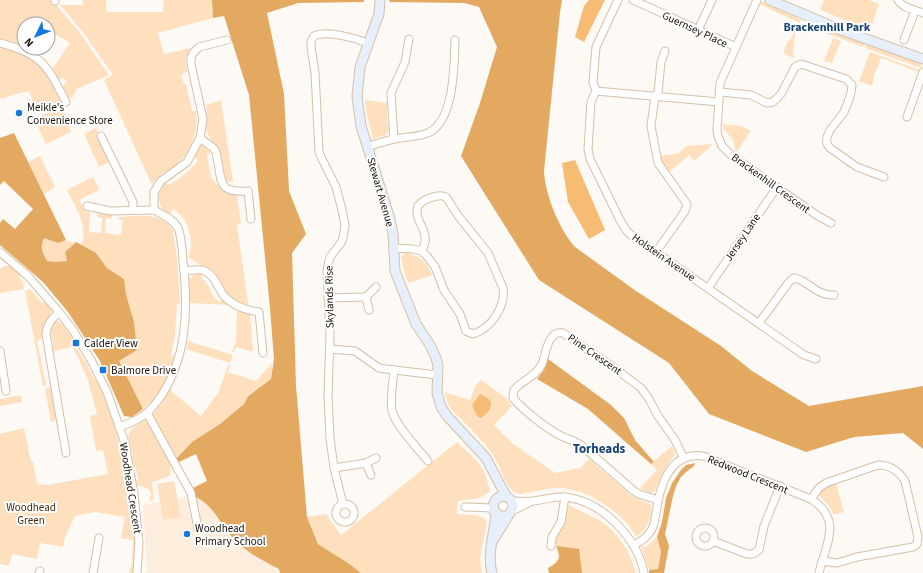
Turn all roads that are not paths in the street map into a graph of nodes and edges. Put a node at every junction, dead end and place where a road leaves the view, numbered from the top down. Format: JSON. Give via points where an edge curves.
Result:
{"nodes":[{"id":1,"x":380,"y":0,"type":"edge"},
{"id":2,"x":618,"y":0,"type":"edge"},
{"id":3,"x":633,"y":0,"type":"edge"},
{"id":4,"x":712,"y":0,"type":"edge"},
{"id":5,"x":757,"y":0,"type":"edge"},
{"id":6,"x":770,"y":0,"type":"edge"},
{"id":7,"x":898,"y":0,"type":"edge"},
{"id":8,"x":915,"y":10,"type":"junction"},
{"id":9,"x":923,"y":13,"type":"edge"},
{"id":10,"x":698,"y":30,"type":"junction"},
{"id":11,"x":409,"y":39,"type":"dead end"},
{"id":12,"x":228,"y":40,"type":"dead end"},
{"id":13,"x":455,"y":40,"type":"dead end"},
{"id":14,"x":904,"y":40,"type":"dead end"},
{"id":15,"x":0,"y":43,"type":"edge"},
{"id":16,"x":368,"y":43,"type":"junction"},
{"id":17,"x":736,"y":47,"type":"junction"},
{"id":18,"x":665,"y":51,"type":"dead end"},
{"id":19,"x":923,"y":59,"type":"edge"},
{"id":20,"x":923,"y":72,"type":"edge"},
{"id":21,"x":596,"y":91,"type":"junction"},
{"id":22,"x":720,"y":92,"type":"junction"},
{"id":23,"x":655,"y":96,"type":"junction"},
{"id":24,"x":66,"y":102,"type":"dead end"},
{"id":25,"x":719,"y":102,"type":"junction"},
{"id":26,"x":907,"y":117,"type":"dead end"},
{"id":27,"x":101,"y":136,"type":"dead end"},
{"id":28,"x":200,"y":138,"type":"junction"},
{"id":29,"x":394,"y":139,"type":"junction"},
{"id":30,"x":367,"y":147,"type":"junction"},
{"id":31,"x":884,"y":177,"type":"dead end"},
{"id":32,"x":777,"y":187,"type":"junction"},
{"id":33,"x":87,"y":206,"type":"dead end"},
{"id":34,"x":133,"y":210,"type":"junction"},
{"id":35,"x":154,"y":210,"type":"junction"},
{"id":36,"x":251,"y":219,"type":"dead end"},
{"id":37,"x":831,"y":223,"type":"dead end"},
{"id":38,"x":393,"y":248,"type":"junction"},
{"id":39,"x":421,"y":251,"type":"junction"},
{"id":40,"x":656,"y":252,"type":"junction"},
{"id":41,"x":3,"y":254,"type":"edge"},
{"id":42,"x":0,"y":263,"type":"edge"},
{"id":43,"x":184,"y":271,"type":"junction"},
{"id":44,"x":376,"y":287,"type":"dead end"},
{"id":45,"x":708,"y":288,"type":"junction"},
{"id":46,"x":834,"y":295,"type":"dead end"},
{"id":47,"x":366,"y":297,"type":"junction"},
{"id":48,"x":328,"y":298,"type":"junction"},
{"id":49,"x":369,"y":310,"type":"dead end"},
{"id":50,"x":59,"y":312,"type":"junction"},
{"id":51,"x":759,"y":323,"type":"junction"},
{"id":52,"x":330,"y":349,"type":"junction"},
{"id":53,"x":0,"y":351,"type":"edge"},
{"id":54,"x":262,"y":353,"type":"dead end"},
{"id":55,"x":816,"y":359,"type":"dead end"},
{"id":56,"x":394,"y":370,"type":"junction"},
{"id":57,"x":437,"y":375,"type":"junction"},
{"id":58,"x":6,"y":391,"type":"dead end"},
{"id":59,"x":148,"y":412,"type":"junction"},
{"id":60,"x":119,"y":427,"type":"junction"},
{"id":61,"x":66,"y":453,"type":"dead end"},
{"id":62,"x":683,"y":457,"type":"junction"},
{"id":63,"x":376,"y":458,"type":"dead end"},
{"id":64,"x":428,"y":461,"type":"dead end"},
{"id":65,"x":366,"y":464,"type":"junction"},
{"id":66,"x":334,"y":468,"type":"junction"},
{"id":67,"x":372,"y":475,"type":"dead end"},
{"id":68,"x":496,"y":478,"type":"junction"},
{"id":69,"x":780,"y":486,"type":"junction"},
{"id":70,"x":565,"y":497,"type":"junction"},
{"id":71,"x":509,"y":499,"type":"junction"},
{"id":72,"x":811,"y":499,"type":"junction"},
{"id":73,"x":658,"y":500,"type":"junction"},
{"id":74,"x":532,"y":501,"type":"junction"},
{"id":75,"x":343,"y":504,"type":"dead end"},
{"id":76,"x":465,"y":507,"type":"dead end"},
{"id":77,"x":495,"y":507,"type":"junction"},
{"id":78,"x":510,"y":514,"type":"junction"},
{"id":79,"x":198,"y":528,"type":"dead end"},
{"id":80,"x":98,"y":538,"type":"dead end"},
{"id":81,"x":492,"y":542,"type":"junction"},
{"id":82,"x":713,"y":542,"type":"dead end"},
{"id":83,"x":634,"y":545,"type":"junction"},
{"id":84,"x":551,"y":546,"type":"dead end"},
{"id":85,"x":822,"y":561,"type":"junction"},
{"id":86,"x":93,"y":573,"type":"edge"},
{"id":87,"x":137,"y":573,"type":"edge"},
{"id":88,"x":492,"y":573,"type":"edge"},
{"id":89,"x":644,"y":573,"type":"edge"},
{"id":90,"x":819,"y":573,"type":"edge"}],
"edges":[{"from":1,"to":16,"type":"street","name":"Stewart Avenue","via":[[379,14]]},
{"from":2,"to":21,"type":"street","via":[[596,47],[593,82]]},
{"from":3,"to":10,"type":"street","name":"Guernsey Place"},
{"from":4,"to":10,"type":"street"},
{"from":5,"to":17,"type":"street","name":"Brackenhill Crescent"},
{"from":6,"to":19,"type":"street","via":[[821,22]]},
{"from":7,"to":8,"type":"street","via":[[901,5]]},
{"from":8,"to":9,"type":"street"},
{"from":8,"to":14,"type":"street"},
{"from":10,"to":17,"type":"street","name":"Guernsey Place"},
{"from":11,"to":29,"type":"street","via":[[405,62],[391,93]]},
{"from":12,"to":28,"type":"street","via":[[199,47],[191,58],[202,119]]},
{"from":13,"to":29,"type":"street","via":[[454,75],[444,116],[439,125],[424,134]]},
{"from":15,"to":24,"type":"street","via":[[16,47],[46,66]]},
{"from":16,"to":30,"type":"street","name":"Stewart Avenue","via":[[360,67],[357,96]]},
{"from":16,"to":48,"type":"street","name":"Skylands Rise","via":[[347,36],[319,34],[311,41],[320,155],[336,187],[345,225],[343,238],[327,263]]},
{"from":17,"to":22,"type":"street","name":"Brackenhill Crescent","via":[[722,78]]},
{"from":18,"to":23,"type":"street","via":[[661,62],[658,93]]},
{"from":20,"to":26,"type":"street"},
{"from":21,"to":23,"type":"street"},
{"from":21,"to":40,"type":"street","name":"Holstein Avenue","via":[[591,102],[588,149],[590,159],[626,230]]},
{"from":22,"to":25,"type":"street","name":"Brackenhill Crescent"},
{"from":22,"to":31,"type":"street","via":[[751,95],[767,103],[773,102],[786,86],[795,67],[801,64],[846,79],[852,85],[851,92],[843,112],[827,136],[827,144],[857,167]]},
{"from":23,"to":25,"type":"street"},
{"from":23,"to":40,"type":"street","via":[[651,126],[658,163],[687,204],[685,211]]},
{"from":25,"to":32,"type":"street","name":"Brackenhill Crescent","via":[[717,129],[722,146],[732,156]]},
{"from":27,"to":34,"type":"street","via":[[133,202]]},
{"from":28,"to":35,"type":"street","via":[[187,162],[162,181],[154,192]]},
{"from":28,"to":36,"type":"street","via":[[210,145],[217,155],[221,182],[224,186],[229,191],[248,191]]},
{"from":29,"to":30,"type":"street"},
{"from":30,"to":38,"type":"street","name":"Stewart Avenue","via":[[390,219]]},
{"from":32,"to":37,"type":"street","name":"Brackenhill Crescent"},
{"from":32,"to":45,"type":"street","name":"Jersey Lane"},
{"from":33,"to":34,"type":"street","via":[[110,211]]},
{"from":34,"to":35,"type":"street"},
{"from":35,"to":43,"type":"street","via":[[173,221],[178,227]]},
{"from":38,"to":39,"type":"street"},
{"from":38,"to":57,"type":"street","name":"Stewart Avenue","via":[[395,271],[416,324],[433,351],[438,366]]},
{"from":39,"to":39,"type":"street","via":[[431,261],[444,290],[460,314],[466,331],[473,334],[488,326],[501,304],[503,288],[488,253],[443,195],[422,202],[418,206],[417,212],[425,236]]},
{"from":40,"to":45,"type":"street","name":"Holstein Avenue"},
{"from":41,"to":42,"type":"street"},
{"from":41,"to":50,"type":"street","name":"Woodhead Crescent","via":[[28,276]]},
{"from":43,"to":54,"type":"street","via":[[206,271],[212,275],[230,301],[242,308],[259,312]]},
{"from":43,"to":59,"type":"street","via":[[185,323],[181,352],[164,391]]},
{"from":44,"to":47,"type":"street"},
{"from":45,"to":51,"type":"street","name":"Holstein Avenue"},
{"from":46,"to":51,"type":"street","via":[[826,296],[800,279],[794,278]]},
{"from":47,"to":48,"type":"street"},
{"from":47,"to":49,"type":"street"},
{"from":48,"to":52,"type":"street","name":"Skylands Rise"},
{"from":50,"to":60,"type":"street","name":"Woodhead Crescent","via":[[91,360],[107,392]]},
{"from":50,"to":61,"type":"street","via":[[46,327],[46,334]]},
{"from":51,"to":55,"type":"street","name":"Holstein Avenue","via":[[804,355]]},
{"from":52,"to":56,"type":"street","via":[[355,351],[375,366]]},
{"from":52,"to":66,"type":"street","name":"Skylands Rise","via":[[328,402]]},
{"from":53,"to":58,"type":"street"},
{"from":56,"to":57,"type":"street"},
{"from":56,"to":64,"type":"street","via":[[391,398],[393,412],[409,439]]},
{"from":57,"to":68,"type":"street","name":"Stewart Avenue","via":[[437,393],[441,407],[480,451]]},
{"from":59,"to":60,"type":"street"},
{"from":59,"to":79,"type":"street","via":[[191,494]]},
{"from":60,"to":87,"type":"street","name":"Woodhead Crescent","via":[[125,443],[134,494],[139,542]]},
{"from":62,"to":69,"type":"street","name":"Redwood Crescent","via":[[707,457]]},
{"from":62,"to":73,"type":"street","via":[[668,472]]},
{"from":62,"to":73,"type":"street","name":"Pine Crescent","via":[[675,440],[641,388],[563,333],[560,332],[551,339],[538,370],[514,390],[513,398],[527,412],[561,436],[577,442],[639,494]]},
{"from":63,"to":65,"type":"street"},
{"from":65,"to":66,"type":"street"},
{"from":65,"to":67,"type":"street"},
{"from":66,"to":75,"type":"street","name":"Skylands Rise"},
{"from":68,"to":71,"type":"street","name":"Stewart Avenue"},
{"from":68,"to":77,"type":"street"},
{"from":69,"to":72,"type":"street","name":"Redwood Crescent"},
{"from":69,"to":82,"type":"street","via":[[756,553],[747,554]]},
{"from":70,"to":74,"type":"street"},
{"from":70,"to":83,"type":"street","via":[[587,504],[609,516]]},
{"from":70,"to":84,"type":"street","via":[[562,522],[552,537]]},
{"from":71,"to":74,"type":"street"},
{"from":71,"to":77,"type":"street","via":[[500,496]]},
{"from":71,"to":78,"type":"street","via":[[513,505]]},
{"from":72,"to":85,"type":"street","name":"Redwood Crescent","via":[[822,508],[831,526]]},
{"from":72,"to":85,"type":"street","via":[[819,488],[826,484],[878,465],[892,467],[905,481],[918,537],[917,544],[913,547],[837,563]]},
{"from":73,"to":83,"type":"street","via":[[651,531]]},
{"from":74,"to":78,"type":"street"},
{"from":76,"to":77,"type":"street"},
{"from":77,"to":78,"type":"street","via":[[504,517]]},
{"from":77,"to":81,"type":"street"},
{"from":78,"to":81,"type":"street"},
{"from":80,"to":86,"type":"street"},
{"from":81,"to":88,"type":"street"},
{"from":83,"to":89,"type":"street"},
{"from":85,"to":90,"type":"street","name":"Redwood Crescent"}]}
